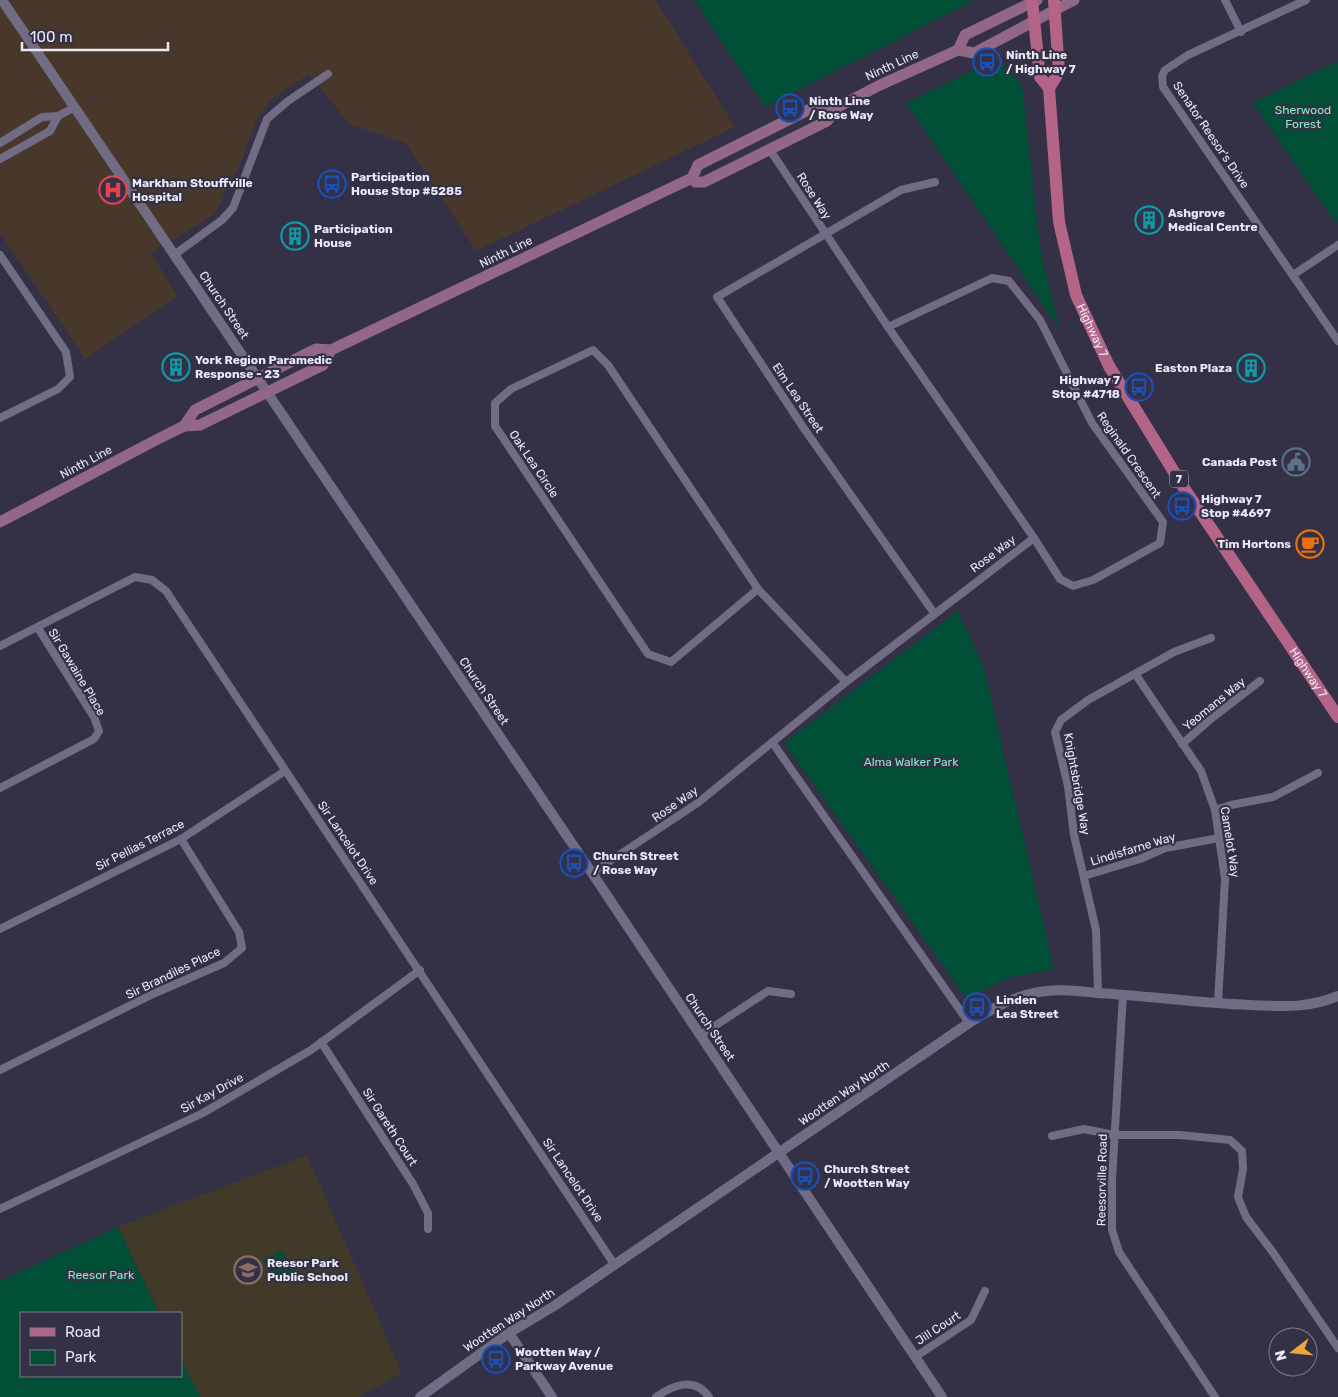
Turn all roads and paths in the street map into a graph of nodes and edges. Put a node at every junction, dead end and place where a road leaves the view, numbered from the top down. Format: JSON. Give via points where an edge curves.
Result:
{"nodes":[{"id":1,"x":2,"y":0,"type":"edge"},
{"id":2,"x":1074,"y":0,"type":"edge"},
{"id":3,"x":1225,"y":0,"type":"edge"},
{"id":4,"x":1306,"y":0,"type":"edge"},
{"id":5,"x":1034,"y":1,"type":"edge"},
{"id":6,"x":1054,"y":5,"type":"edge"},
{"id":7,"x":1034,"y":22,"type":"junction"},
{"id":8,"x":1241,"y":32,"type":"junction"},
{"id":9,"x":958,"y":50,"type":"junction"},
{"id":10,"x":328,"y":74,"type":"dead end"},
{"id":11,"x":1050,"y":88,"type":"junction"},
{"id":12,"x":838,"y":106,"type":"junction"},
{"id":13,"x":74,"y":107,"type":"junction"},
{"id":14,"x":58,"y":116,"type":"junction"},
{"id":15,"x":0,"y":143,"type":"edge"},
{"id":16,"x":770,"y":150,"type":"junction"},
{"id":17,"x":0,"y":159,"type":"edge"},
{"id":18,"x":692,"y":178,"type":"junction"},
{"id":19,"x":935,"y":182,"type":"dead end"},
{"id":20,"x":826,"y":234,"type":"junction"},
{"id":21,"x":1338,"y":245,"type":"edge"},
{"id":22,"x":0,"y":255,"type":"edge"},
{"id":23,"x":174,"y":255,"type":"junction"},
{"id":24,"x":1293,"y":275,"type":"junction"},
{"id":25,"x":888,"y":327,"type":"junction"},
{"id":26,"x":1338,"y":341,"type":"edge"},
{"id":27,"x":332,"y":350,"type":"junction"},
{"id":28,"x":257,"y":378,"type":"junction"},
{"id":29,"x":266,"y":393,"type":"junction"},
{"id":30,"x":0,"y":418,"type":"edge"},
{"id":31,"x":184,"y":426,"type":"junction"},
{"id":32,"x":0,"y":521,"type":"edge"},
{"id":33,"x":1034,"y":538,"type":"junction"},
{"id":34,"x":758,"y":589,"type":"junction"},
{"id":35,"x":934,"y":613,"type":"junction"},
{"id":36,"x":38,"y":628,"type":"junction"},
{"id":37,"x":1211,"y":638,"type":"dead end"},
{"id":38,"x":0,"y":646,"type":"edge"},
{"id":39,"x":1136,"y":675,"type":"junction"},
{"id":40,"x":1260,"y":681,"type":"dead end"},
{"id":41,"x":846,"y":682,"type":"junction"},
{"id":42,"x":1338,"y":717,"type":"edge"},
{"id":43,"x":772,"y":742,"type":"junction"},
{"id":44,"x":1182,"y":744,"type":"junction"},
{"id":45,"x":285,"y":771,"type":"junction"},
{"id":46,"x":1318,"y":773,"type":"dead end"},
{"id":47,"x":0,"y":788,"type":"edge"},
{"id":48,"x":1215,"y":810,"type":"junction"},
{"id":49,"x":1219,"y":838,"type":"junction"},
{"id":50,"x":181,"y":839,"type":"junction"},
{"id":51,"x":592,"y":873,"type":"junction"},
{"id":52,"x":1084,"y":876,"type":"junction"},
{"id":53,"x":0,"y":929,"type":"edge"},
{"id":54,"x":420,"y":970,"type":"junction"},
{"id":55,"x":1098,"y":993,"type":"junction"},
{"id":56,"x":791,"y":994,"type":"dead end"},
{"id":57,"x":1123,"y":994,"type":"junction"},
{"id":58,"x":1338,"y":996,"type":"edge"},
{"id":59,"x":1218,"y":1004,"type":"junction"},
{"id":60,"x":969,"y":1024,"type":"junction"},
{"id":61,"x":701,"y":1036,"type":"junction"},
{"id":62,"x":321,"y":1042,"type":"junction"},
{"id":63,"x":0,"y":1070,"type":"edge"},
{"id":64,"x":1114,"y":1135,"type":"junction"},
{"id":65,"x":1052,"y":1136,"type":"dead end"},
{"id":66,"x":779,"y":1152,"type":"junction"},
{"id":67,"x":0,"y":1209,"type":"edge"},
{"id":68,"x":428,"y":1229,"type":"dead end"},
{"id":69,"x":614,"y":1264,"type":"junction"},
{"id":70,"x":986,"y":1291,"type":"dead end"},
{"id":71,"x":510,"y":1333,"type":"junction"},
{"id":72,"x":1338,"y":1348,"type":"edge"},
{"id":73,"x":915,"y":1357,"type":"junction"},
{"id":74,"x":420,"y":1397,"type":"edge"},
{"id":75,"x":552,"y":1397,"type":"edge"},
{"id":76,"x":656,"y":1397,"type":"edge"},
{"id":77,"x":709,"y":1397,"type":"edge"},
{"id":78,"x":942,"y":1397,"type":"edge"},
{"id":79,"x":1215,"y":1397,"type":"edge"}],
"edges":[{"from":1,"to":13,"type":"street","name":"Church Street"},
{"from":2,"to":6,"type":"main road","name":"Ninth Line"},
{"from":3,"to":8,"type":"street"},
{"from":4,"to":8,"type":"street","name":"Senator Reesor's Drive"},
{"from":5,"to":7,"type":"main road","name":"Highway 7","number":"7"},
{"from":5,"to":9,"type":"main road","name":"Ninth Line","via":[[965,35]]},
{"from":6,"to":7,"type":"main road","name":"Ninth Line"},
{"from":6,"to":11,"type":"main road","name":"Highway 7","number":"7","via":[[1059,72]]},
{"from":7,"to":9,"type":"main road","name":"Ninth Line","via":[[974,54]]},
{"from":7,"to":11,"type":"main road","name":"Highway 7","number":"7","via":[[1040,76]]},
{"from":8,"to":24,"type":"street","name":"Senator Reesor's Drive","via":[[1170,66],[1162,76],[1163,87]]},
{"from":9,"to":12,"type":"main road","name":"Ninth Line"},
{"from":10,"to":23,"type":"street","via":[[267,119],[232,208],[222,220]]},
{"from":11,"to":42,"type":"main road","name":"Highway 7","number":"7","via":[[1059,222],[1080,304],[1109,366],[1182,485]]},
{"from":12,"to":16,"type":"main road","name":"Ninth Line","via":[[827,121]]},
{"from":12,"to":18,"type":"main road","name":"Ninth Line","via":[[820,104],[698,165]]},
{"from":13,"to":14,"type":"street"},
{"from":13,"to":23,"type":"street","name":"Church Street"},
{"from":14,"to":15,"type":"street","via":[[42,117]]},
{"from":14,"to":17,"type":"street","via":[[50,131]]},
{"from":16,"to":18,"type":"main road","name":"Ninth Line","via":[[704,182],[695,182]]},
{"from":16,"to":20,"type":"street","name":"Rose Way"},
{"from":18,"to":27,"type":"main road","name":"Ninth Line"},
{"from":19,"to":20,"type":"street","via":[[901,190]]},
{"from":20,"to":25,"type":"street","name":"Rose Way"},
{"from":20,"to":35,"type":"street","name":"Elm Lea Street","via":[[717,297],[805,430]]},
{"from":21,"to":24,"type":"street"},
{"from":22,"to":30,"type":"street","via":[[66,352],[70,377],[58,389]]},
{"from":23,"to":28,"type":"street","name":"Church Street"},
{"from":24,"to":26,"type":"street","name":"Senator Reesor's Drive"},
{"from":25,"to":33,"type":"street","name":"Rose Way"},
{"from":25,"to":33,"type":"street","name":"Reginald Crescent","via":[[992,278],[1009,281],[1040,320],[1092,423],[1163,522],[1160,543],[1094,580],[1073,586],[1060,579]]},
{"from":27,"to":28,"type":"main road","name":"Ninth Line","via":[[316,349]]},
{"from":27,"to":29,"type":"main road","name":"Ninth Line","via":[[322,365]]},
{"from":28,"to":29,"type":"street","name":"Church Street"},
{"from":28,"to":31,"type":"main road","name":"Ninth Line","via":[[195,410]]},
{"from":29,"to":31,"type":"main road","name":"Ninth Line","via":[[200,425]]},
{"from":29,"to":51,"type":"street","name":"Church Street"},
{"from":31,"to":32,"type":"main road","name":"Ninth Line"},
{"from":33,"to":35,"type":"street","name":"Rose Way"},
{"from":34,"to":34,"type":"street","name":"Oak Lea Circle","via":[[671,662],[648,654],[495,426],[495,403],[511,389],[593,350],[608,366]]},
{"from":34,"to":41,"type":"street","name":"Oak Lea Circle"},
{"from":35,"to":41,"type":"street","name":"Rose Way"},
{"from":36,"to":38,"type":"street","name":"Sir Lancelot Drive"},
{"from":36,"to":45,"type":"street","name":"Sir Lancelot Drive","via":[[135,577],[152,580],[166,591]]},
{"from":36,"to":47,"type":"street","name":"Sir Gawaine Place","via":[[94,717],[99,731],[94,739]]},
{"from":37,"to":39,"type":"street","name":"Knightsbridge Way","via":[[1174,652]]},
{"from":39,"to":44,"type":"street","name":"Camelot Way"},
{"from":39,"to":52,"type":"street","name":"Knightsbridge Way","via":[[1088,700],[1061,720],[1055,732]]},
{"from":40,"to":44,"type":"street","name":"Yeomans Way"},
{"from":41,"to":43,"type":"street","name":"Rose Way"},
{"from":43,"to":51,"type":"street","name":"Rose Way","via":[[699,802]]},
{"from":43,"to":60,"type":"street"},
{"from":44,"to":48,"type":"street","name":"Camelot Way","via":[[1201,771]]},
{"from":45,"to":50,"type":"street","name":"Sir Pellias Terrace"},
{"from":45,"to":54,"type":"street","name":"Sir Lancelot Drive"},
{"from":46,"to":48,"type":"street","via":[[1273,796]]},
{"from":48,"to":49,"type":"street","name":"Camelot Way"},
{"from":49,"to":52,"type":"street","name":"Lindisfarne Way","via":[[1165,848]]},
{"from":49,"to":59,"type":"street","name":"Camelot Way","via":[[1226,879]]},
{"from":50,"to":53,"type":"street","name":"Sir Pellias Terrace"},
{"from":50,"to":63,"type":"street","name":"Sir Brandiles Place","via":[[239,932],[242,948],[224,963]]},
{"from":51,"to":61,"type":"street","name":"Church Street"},
{"from":52,"to":55,"type":"street","name":"Knightsbridge Way","via":[[1096,930]]},
{"from":54,"to":62,"type":"street","name":"Sir Kay Drive"},
{"from":54,"to":69,"type":"street","name":"Sir Lancelot Drive"},
{"from":55,"to":57,"type":"street","name":"Wootten Way North"},
{"from":55,"to":60,"type":"street","name":"Wootten Way North","via":[[1068,990],[1036,992],[992,1008]]},
{"from":56,"to":61,"type":"street","via":[[768,991]]},
{"from":57,"to":59,"type":"street","name":"Wootten Way North"},
{"from":57,"to":64,"type":"street","name":"Reesorville Road"},
{"from":58,"to":59,"type":"street","name":"Wootten Way North","via":[[1300,1007]]},
{"from":60,"to":66,"type":"street","name":"Wootten Way North"},
{"from":61,"to":66,"type":"street","name":"Church Street"},
{"from":62,"to":67,"type":"street","name":"Sir Kay Drive","via":[[203,1113]]},
{"from":62,"to":68,"type":"street","name":"Sir Gareth Court","via":[[413,1184],[428,1213]]},
{"from":64,"to":65,"type":"street","via":[[1084,1129]]},
{"from":64,"to":72,"type":"street","via":[[1180,1135],[1230,1140],[1242,1151],[1243,1169],[1238,1197],[1246,1217]]},
{"from":64,"to":79,"type":"street","name":"Reesorville Road","via":[[1112,1230],[1119,1252]]},
{"from":66,"to":69,"type":"street","name":"Wootten Way North"},
{"from":66,"to":73,"type":"street","name":"Church Street"},
{"from":69,"to":71,"type":"street","name":"Wootten Way North"},
{"from":70,"to":73,"type":"street","name":"Jill Court","via":[[971,1320]]},
{"from":71,"to":74,"type":"street","name":"Wootten Way North"},
{"from":71,"to":75,"type":"street"},
{"from":73,"to":78,"type":"street","name":"Church Street"},
{"from":76,"to":77,"type":"street","via":[[668,1388],[685,1384],[695,1384]]}]}
